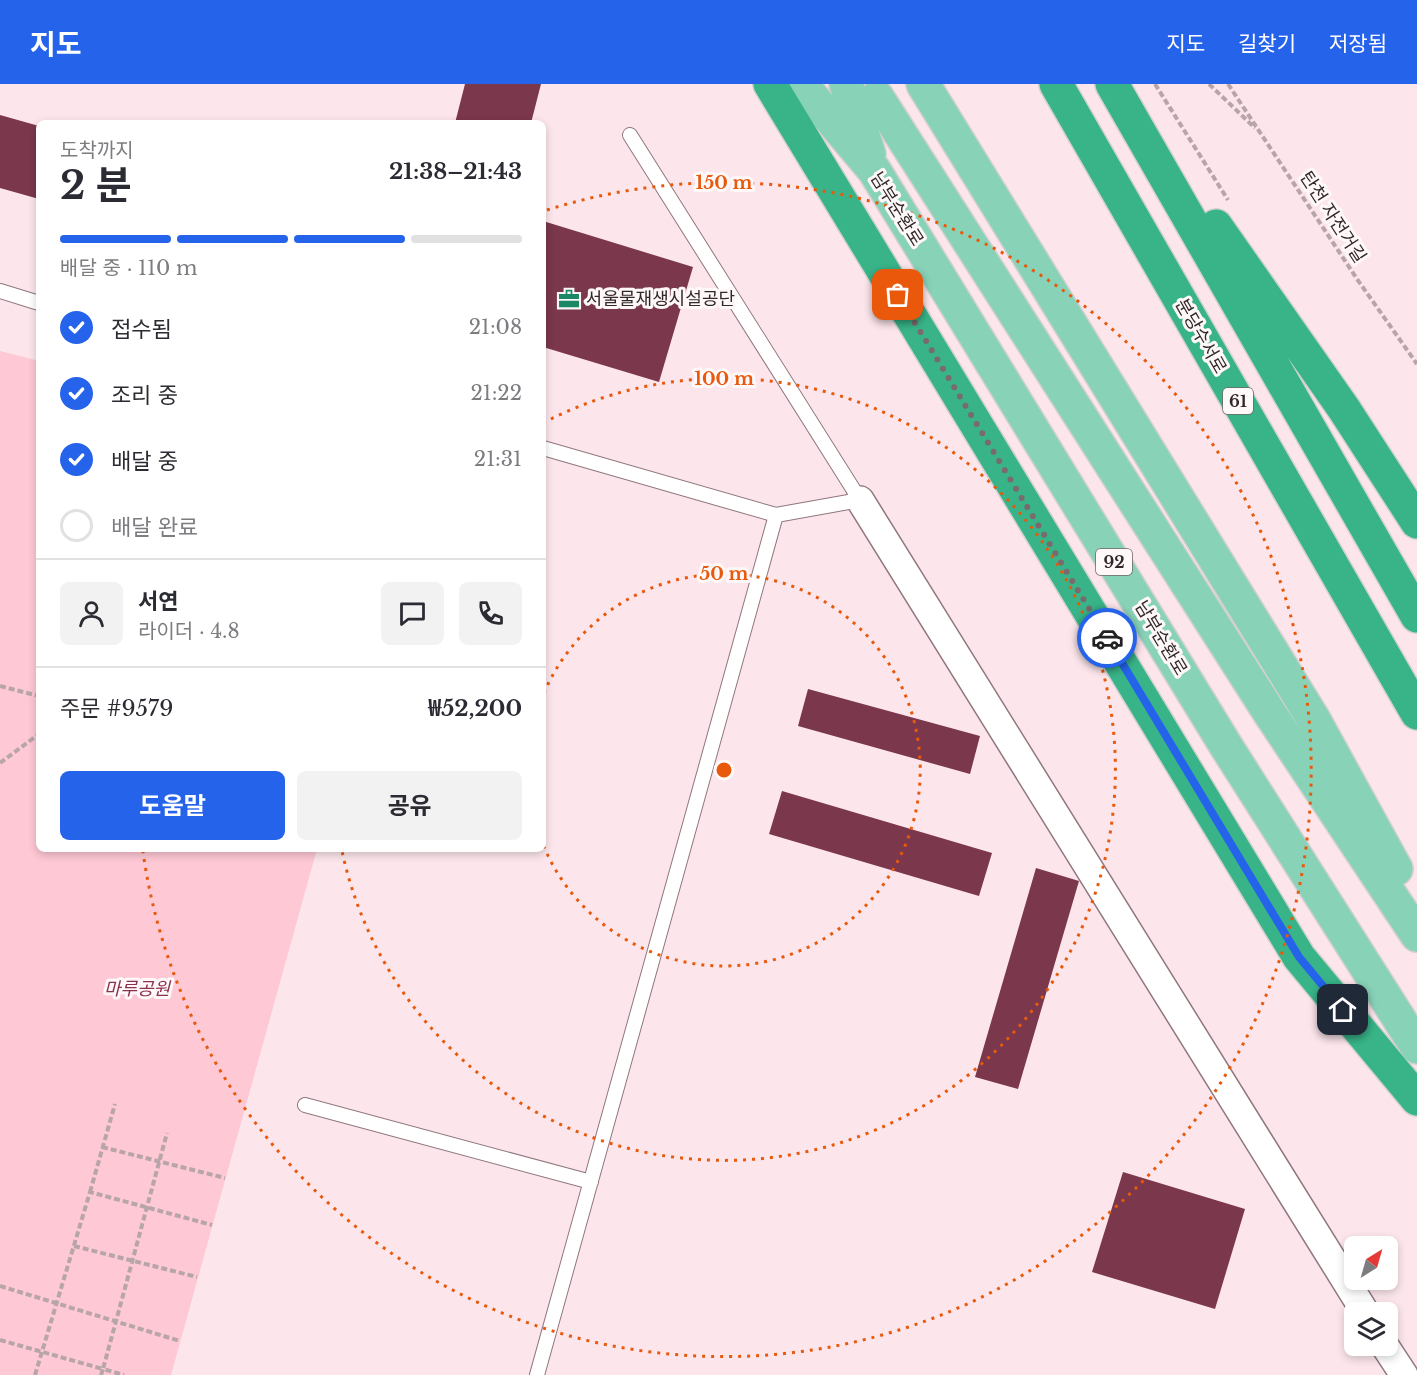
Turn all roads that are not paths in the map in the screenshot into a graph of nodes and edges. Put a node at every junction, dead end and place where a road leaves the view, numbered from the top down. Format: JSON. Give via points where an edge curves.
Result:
{"nodes":[{"id":1,"x":770,"y":84,"type":"edge"},
{"id":2,"x":801,"y":84,"type":"edge"},
{"id":3,"x":817,"y":84,"type":"edge"},
{"id":4,"x":846,"y":84,"type":"edge"},
{"id":5,"x":923,"y":84,"type":"edge"},
{"id":6,"x":1056,"y":84,"type":"edge"},
{"id":7,"x":1114,"y":84,"type":"edge"},
{"id":8,"x":878,"y":97,"type":"dead end"},
{"id":9,"x":630,"y":135,"type":"dead end"},
{"id":10,"x":874,"y":170,"type":"junction"},
{"id":11,"x":0,"y":291,"type":"edge"},
{"id":12,"x":36,"y":302,"type":"edge"},
{"id":13,"x":546,"y":449,"type":"edge"},
{"id":14,"x":860,"y":500,"type":"junction"},
{"id":15,"x":776,"y":515,"type":"junction"},
{"id":16,"x":1417,"y":522,"type":"edge"},
{"id":17,"x":1417,"y":616,"type":"edge"},
{"id":18,"x":1417,"y":713,"type":"edge"},
{"id":19,"x":1417,"y":907,"type":"edge"},
{"id":20,"x":1417,"y":935,"type":"edge"},
{"id":21,"x":1417,"y":1047,"type":"edge"},
{"id":22,"x":1417,"y":1099,"type":"edge"},
{"id":23,"x":305,"y":1105,"type":"dead end"},
{"id":24,"x":591,"y":1182,"type":"junction"},
{"id":25,"x":1359,"y":1302,"type":"edge"},
{"id":26,"x":1392,"y":1356,"type":"edge"},
{"id":27,"x":537,"y":1375,"type":"edge"},
{"id":28,"x":1404,"y":1375,"type":"edge"}],
"edges":[{"from":1,"to":22,"type":"highway","via":[[1299,957]]},
{"from":2,"to":10,"type":"main road","name":"남부순환로","number":"92"},
{"from":3,"to":10,"type":"main road"},
{"from":4,"to":10,"type":"main road"},
{"from":5,"to":19,"type":"main road","via":[[1314,720]]},
{"from":6,"to":18,"type":"highway","name":"분당수서로","number":"61"},
{"from":7,"to":16,"type":"highway","via":[[1344,409]]},
{"from":7,"to":17,"type":"highway"},
{"from":8,"to":20,"type":"main road","via":[[1269,712]]},
{"from":9,"to":14,"type":"lane"},
{"from":10,"to":21,"type":"main road","name":"남부순환로","number":"92","via":[[1226,746]]},
{"from":11,"to":12,"type":"lane"},
{"from":13,"to":15,"type":"lane"},
{"from":14,"to":15,"type":"lane"},
{"from":14,"to":25,"type":"street"},
{"from":15,"to":24,"type":"lane"},
{"from":23,"to":24,"type":"lane"},
{"from":24,"to":27,"type":"lane"},
{"from":26,"to":28,"type":"street"}]}
